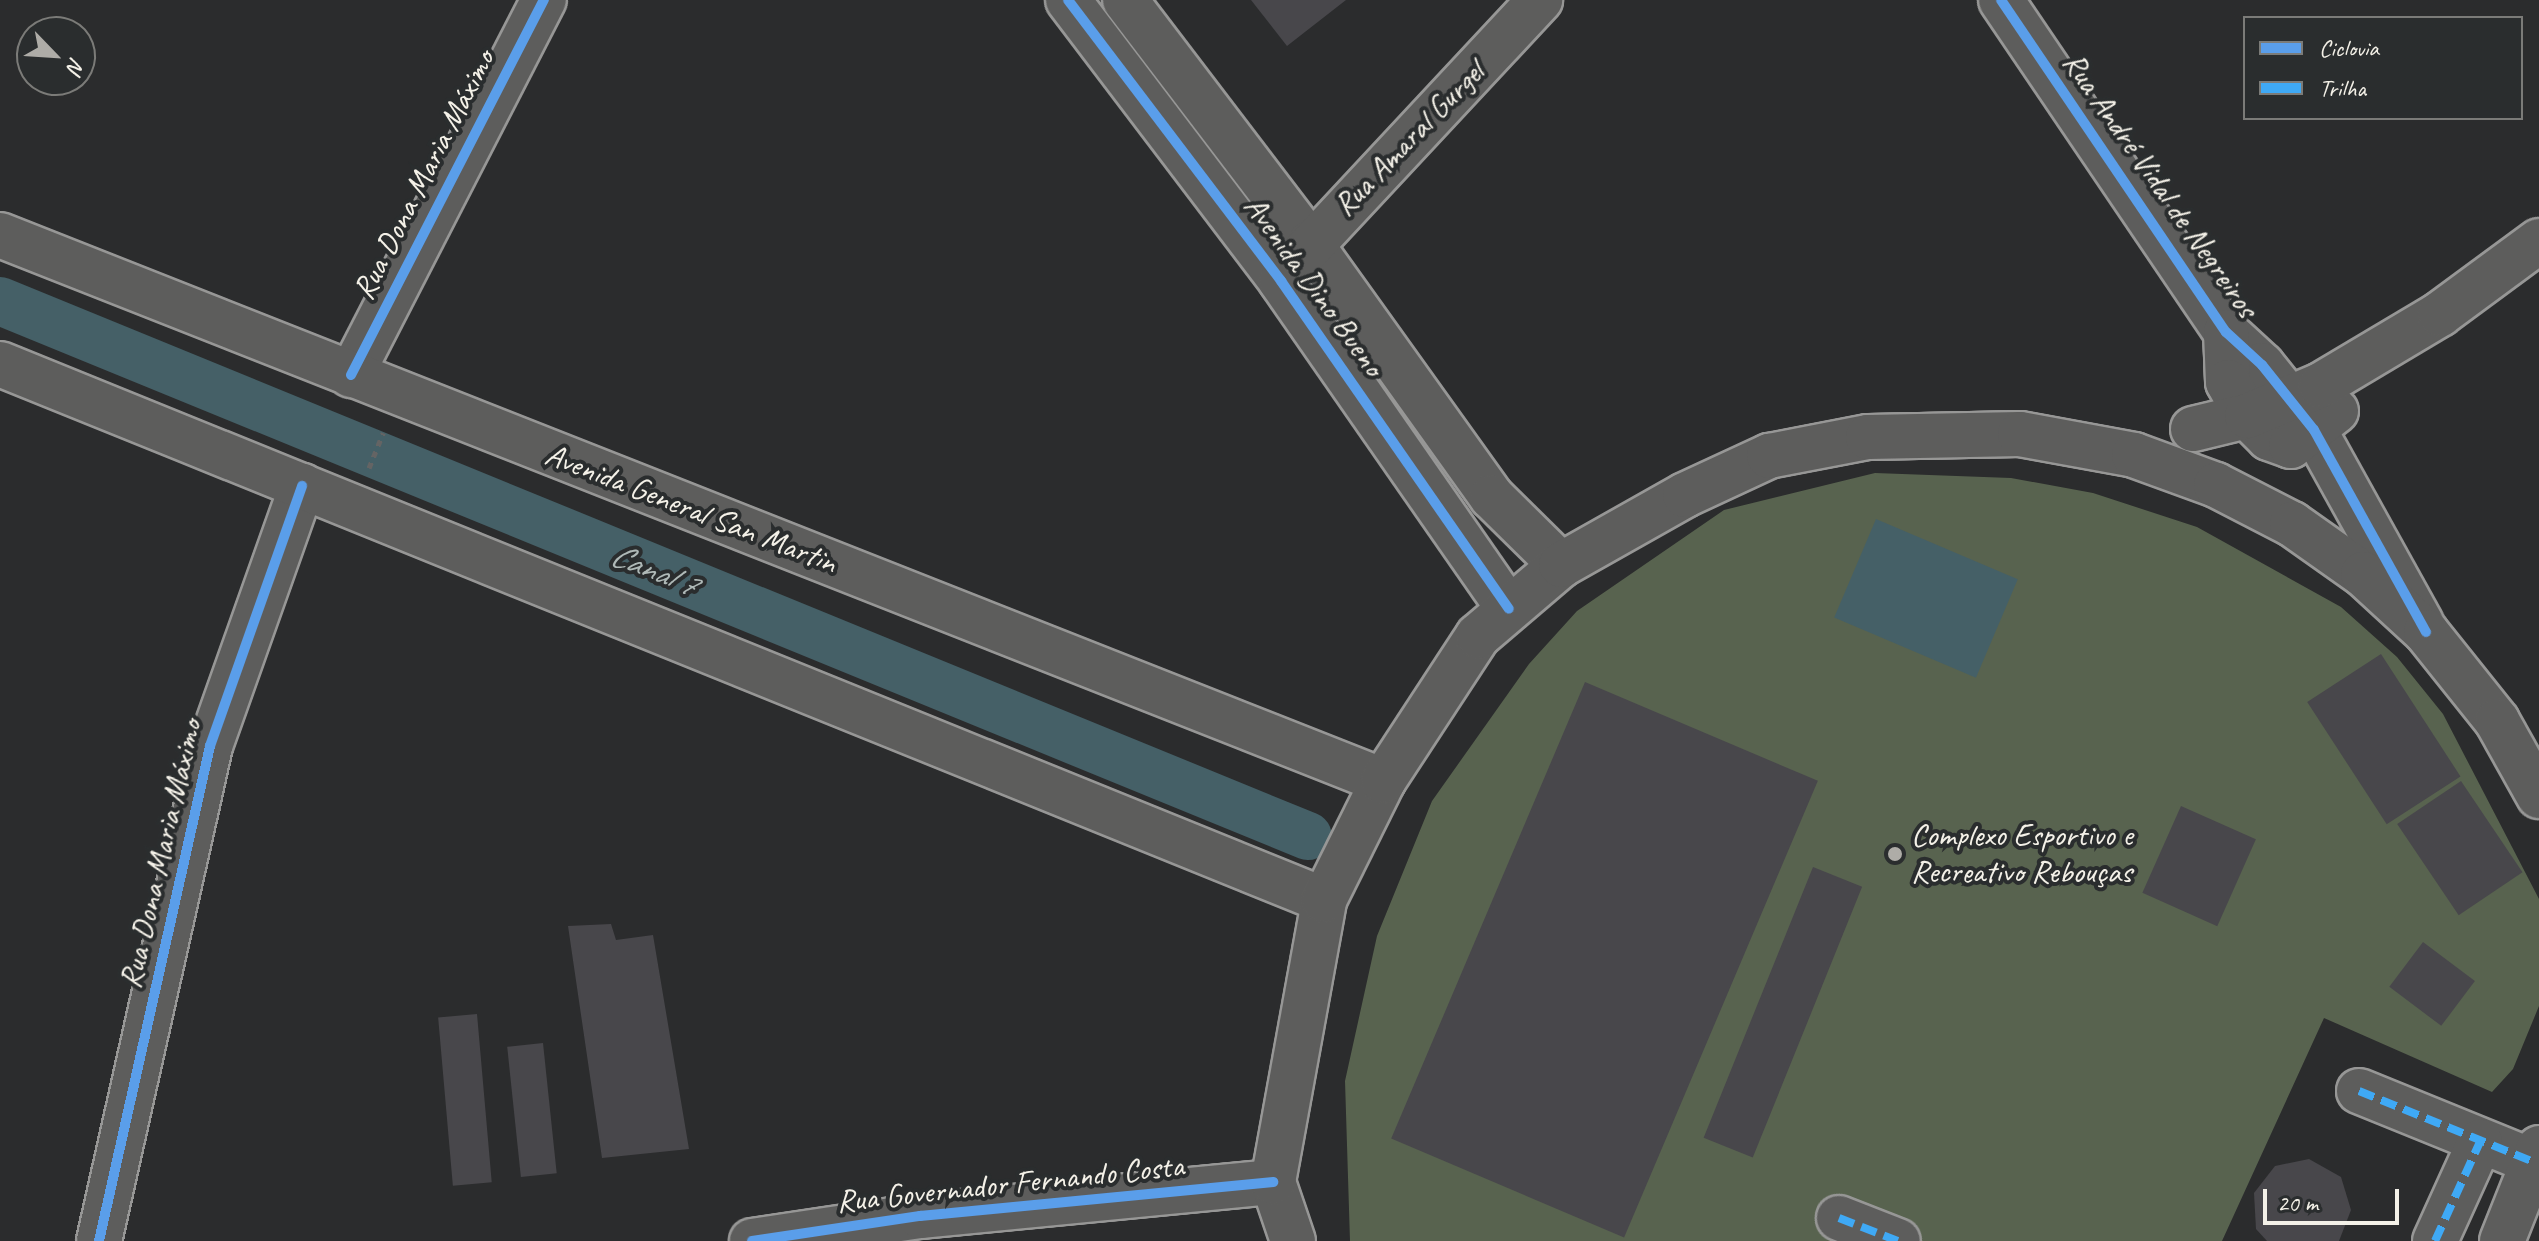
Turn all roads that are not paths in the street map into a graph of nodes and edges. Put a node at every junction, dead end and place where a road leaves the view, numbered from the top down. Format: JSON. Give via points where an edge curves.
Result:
{"nodes":[{"id":1,"x":544,"y":0,"type":"edge"},
{"id":2,"x":1068,"y":0,"type":"edge"},
{"id":3,"x":1125,"y":0,"type":"edge"},
{"id":4,"x":1540,"y":0,"type":"edge"},
{"id":5,"x":2001,"y":0,"type":"edge"},
{"id":6,"x":0,"y":235,"type":"edge"},
{"id":7,"x":2539,"y":241,"type":"edge"},
{"id":8,"x":1310,"y":243,"type":"junction"},
{"id":9,"x":1281,"y":281,"type":"junction"},
{"id":10,"x":2226,"y":332,"type":"junction"},
{"id":11,"x":0,"y":364,"type":"edge"},
{"id":12,"x":351,"y":375,"type":"junction"},
{"id":13,"x":2238,"y":399,"type":"junction"},
{"id":14,"x":2302,"y":415,"type":"junction"},
{"id":15,"x":2134,"y":455,"type":"junction"},
{"id":16,"x":302,"y":486,"type":"junction"},
{"id":17,"x":1561,"y":565,"type":"junction"},
{"id":18,"x":1509,"y":609,"type":"junction"},
{"id":19,"x":2426,"y":632,"type":"junction"},
{"id":20,"x":1383,"y":781,"type":"junction"},
{"id":21,"x":2539,"y":796,"type":"edge"},
{"id":22,"x":1324,"y":900,"type":"junction"},
{"id":23,"x":2359,"y":1091,"type":"dead end"},
{"id":24,"x":2480,"y":1142,"type":"junction"},
{"id":25,"x":2536,"y":1155,"type":"edge"},
{"id":26,"x":1273,"y":1182,"type":"junction"},
{"id":27,"x":1839,"y":1218,"type":"dead end"},
{"id":28,"x":919,"y":1229,"type":"edge"},
{"id":29,"x":2515,"y":1233,"type":"edge"},
{"id":30,"x":99,"y":1241,"type":"edge"},
{"id":31,"x":752,"y":1241,"type":"edge"},
{"id":32,"x":1293,"y":1241,"type":"edge"},
{"id":33,"x":1898,"y":1241,"type":"edge"},
{"id":34,"x":2435,"y":1241,"type":"edge"}],
"edges":[{"from":1,"to":12,"type":"street","name":"Rua Dona Maria Máximo"},
{"from":2,"to":9,"type":"street","name":"Avenida Dino Bueno"},
{"from":3,"to":8,"type":"street","name":"Avenida Dino Bueno"},
{"from":4,"to":8,"type":"street","name":"Rua Amaral Gurgel"},
{"from":5,"to":10,"type":"street","name":"Rua André Vidal de Negreiros"},
{"from":6,"to":12,"type":"street","name":"Avenida General San Martin"},
{"from":7,"to":14,"type":"street","via":[[2440,314],[2321,385]]},
{"from":8,"to":9,"type":"street","name":"Rua Amaral Gurgel"},
{"from":8,"to":17,"type":"street","name":"Avenida Dino Bueno","via":[[1492,497]]},
{"from":9,"to":18,"type":"street","name":"Avenida Dino Bueno"},
{"from":10,"to":13,"type":"street","name":"Rua André Vidal de Negreiros"},
{"from":10,"to":14,"type":"street","name":"Rua André Vidal de Negreiros","via":[[2262,365]]},
{"from":11,"to":16,"type":"street"},
{"from":12,"to":20,"type":"street","name":"Avenida General San Martin"},
{"from":13,"to":14,"type":"street","via":[[2269,438],[2285,446],[2291,446]]},
{"from":13,"to":15,"type":"street","via":[[2219,402],[2193,429]]},
{"from":14,"to":19,"type":"street","name":"Rua André Vidal de Negreiros"},
{"from":15,"to":17,"type":"street","via":[[2020,434],[1854,439],[1769,456],[1685,495]]},
{"from":15,"to":19,"type":"street","via":[[2216,485],[2292,524],[2363,574]]},
{"from":16,"to":22,"type":"street"},
{"from":16,"to":30,"type":"street","name":"Rua Dona Maria Máximo","via":[[210,746]]},
{"from":17,"to":18,"type":"street"},
{"from":18,"to":20,"type":"street","via":[[1478,636]]},
{"from":19,"to":21,"type":"street","via":[[2497,721]]},
{"from":20,"to":22,"type":"street"},
{"from":22,"to":26,"type":"street"},
{"from":23,"to":24,"type":"street"},
{"from":24,"to":25,"type":"street"},
{"from":24,"to":34,"type":"street"},
{"from":25,"to":29,"type":"street"},
{"from":26,"to":28,"type":"street","name":"Rua Governador Fernando Costa"},
{"from":26,"to":32,"type":"street"},
{"from":27,"to":33,"type":"street"},
{"from":28,"to":31,"type":"street","name":"Rua Governador Fernando Costa"}]}
